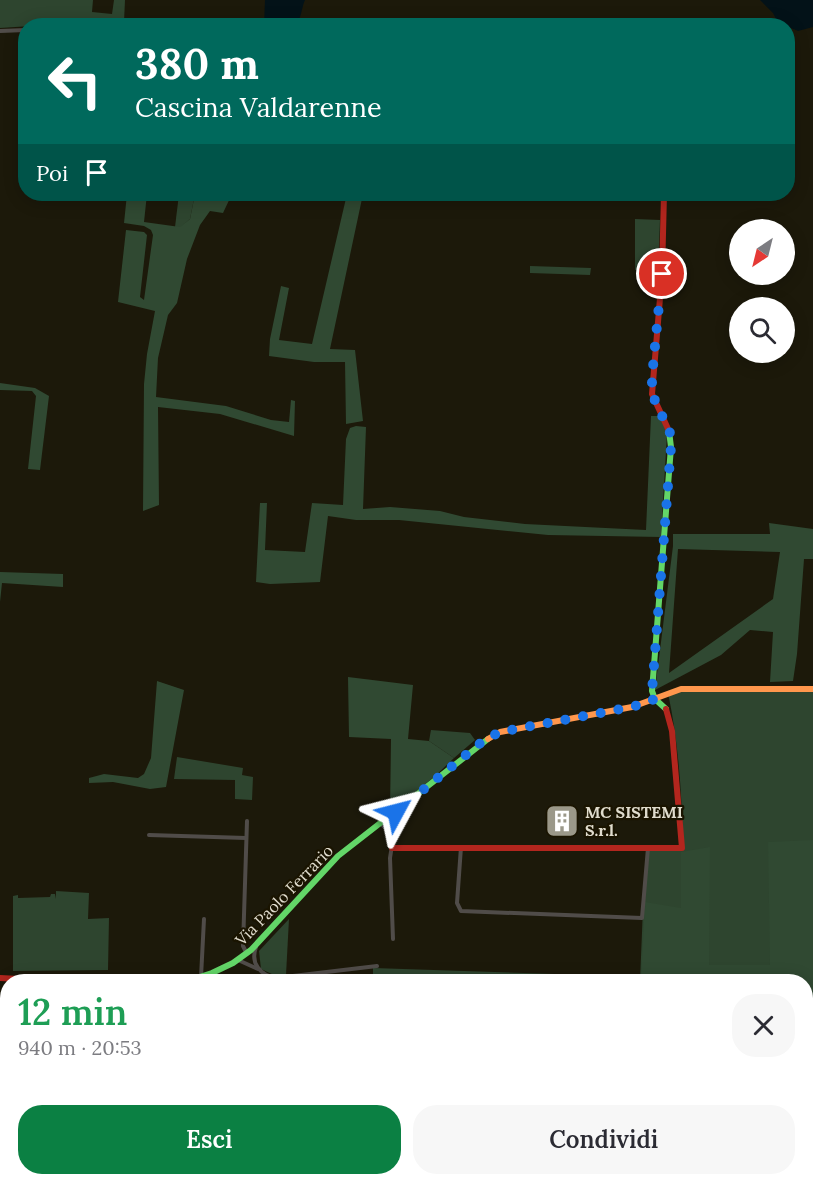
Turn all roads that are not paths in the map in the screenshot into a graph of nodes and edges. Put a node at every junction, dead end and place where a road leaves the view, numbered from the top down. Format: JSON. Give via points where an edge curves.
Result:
{"nodes":[{"id":1,"x":18,"y":30,"type":"edge"},
{"id":2,"x":0,"y":31,"type":"edge"},
{"id":3,"x":664,"y":201,"type":"edge"},
{"id":4,"x":813,"y":689,"type":"edge"},
{"id":5,"x":655,"y":699,"type":"junction"},
{"id":6,"x":391,"y":816,"type":"junction"},
{"id":7,"x":247,"y":821,"type":"dead end"},
{"id":8,"x":381,"y":824,"type":"junction"},
{"id":9,"x":149,"y":835,"type":"dead end"},
{"id":10,"x":246,"y":838,"type":"junction"},
{"id":11,"x":393,"y":839,"type":"junction"},
{"id":12,"x":461,"y":847,"type":"junction"},
{"id":13,"x":392,"y":848,"type":"junction"},
{"id":14,"x":648,"y":848,"type":"junction"},
{"id":15,"x":204,"y":919,"type":"dead end"},
{"id":16,"x":393,"y":939,"type":"dead end"},
{"id":17,"x":257,"y":945,"type":"junction"},
{"id":18,"x":243,"y":958,"type":"junction"},
{"id":19,"x":254,"y":959,"type":"junction"},
{"id":20,"x":377,"y":966,"type":"dead end"},
{"id":21,"x":259,"y":969,"type":"junction"},
{"id":22,"x":201,"y":974,"type":"edge"},
{"id":23,"x":210,"y":974,"type":"edge"},
{"id":24,"x":265,"y":974,"type":"edge"},
{"id":25,"x":312,"y":974,"type":"edge"}],
"edges":[{"from":1,"to":2,"type":"street"},
{"from":3,"to":5,"type":"street","via":[[662,274],[652,377],[654,400],[670,433],[671,447],[652,691]]},
{"from":4,"to":5,"type":"street","name":"Via Paolo Ferrario","via":[[696,687]]},
{"from":5,"to":6,"type":"street","name":"Via Paolo Ferrario","via":[[632,707],[500,732],[483,741]]},
{"from":5,"to":14,"type":"street","via":[[667,710],[672,731],[682,847]]},
{"from":6,"to":8,"type":"street","name":"Via Paolo Ferrario"},
{"from":6,"to":11,"type":"street"},
{"from":7,"to":10,"type":"street"},
{"from":8,"to":11,"type":"street"},
{"from":8,"to":17,"type":"street","name":"Via Paolo Ferrario","via":[[328,865]]},
{"from":9,"to":10,"type":"street"},
{"from":10,"to":18,"type":"street"},
{"from":11,"to":13,"type":"street"},
{"from":12,"to":13,"type":"street"},
{"from":12,"to":14,"type":"street"},
{"from":12,"to":14,"type":"street","via":[[457,903],[461,911],[642,918]]},
{"from":13,"to":16,"type":"street"},
{"from":15,"to":22,"type":"street"},
{"from":17,"to":18,"type":"street","name":"Via Paolo Ferrario"},
{"from":17,"to":19,"type":"street"},
{"from":18,"to":19,"type":"street"},
{"from":18,"to":21,"type":"street"},
{"from":18,"to":23,"type":"street","name":"Via Paolo Ferrario"},
{"from":19,"to":21,"type":"street"},
{"from":20,"to":25,"type":"street"},
{"from":21,"to":24,"type":"street"}]}
